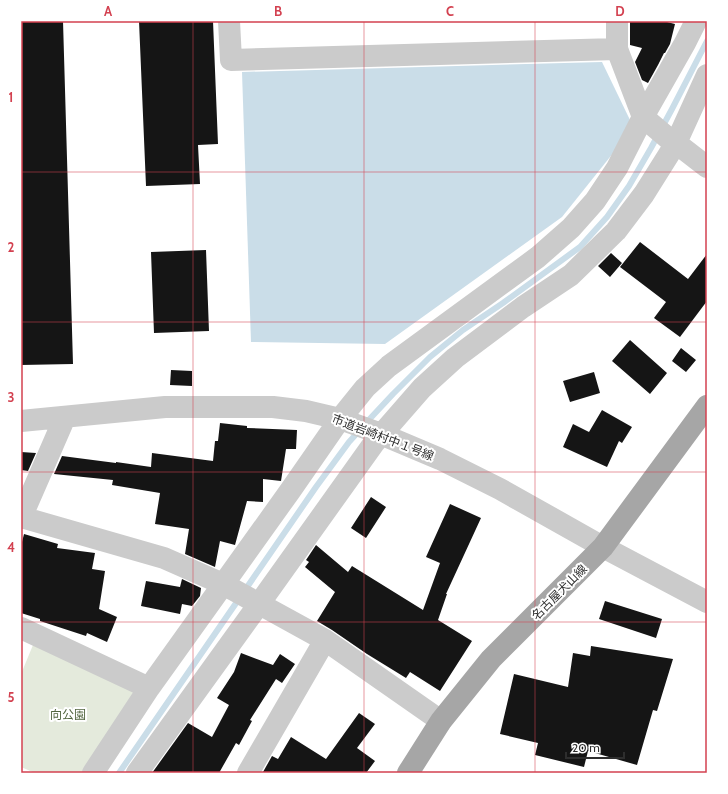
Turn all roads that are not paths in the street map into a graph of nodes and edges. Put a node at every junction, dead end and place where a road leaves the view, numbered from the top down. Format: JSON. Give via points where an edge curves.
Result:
{"nodes":[{"id":1,"x":229,"y":21,"type":"edge"},
{"id":2,"x":617,"y":21,"type":"edge"},
{"id":3,"x":696,"y":21,"type":"edge"},
{"id":4,"x":617,"y":49,"type":"junction"},
{"id":5,"x":707,"y":75,"type":"edge"},
{"id":6,"x":643,"y":117,"type":"junction"},
{"id":7,"x":673,"y":141,"type":"junction"},
{"id":8,"x":707,"y":167,"type":"edge"},
{"id":9,"x":707,"y":406,"type":"edge"},
{"id":10,"x":65,"y":417,"type":"junction"},
{"id":11,"x":340,"y":419,"type":"junction"},
{"id":12,"x":21,"y":422,"type":"edge"},
{"id":13,"x":379,"y":433,"type":"junction"},
{"id":14,"x":21,"y":518,"type":"edge"},
{"id":15,"x":603,"y":547,"type":"junction"},
{"id":16,"x":227,"y":586,"type":"junction"},
{"id":17,"x":707,"y":602,"type":"edge"},
{"id":18,"x":256,"y":603,"type":"junction"},
{"id":19,"x":21,"y":628,"type":"edge"},
{"id":20,"x":325,"y":640,"type":"junction"},
{"id":21,"x":149,"y":688,"type":"junction"},
{"id":22,"x":441,"y":721,"type":"junction"},
{"id":23,"x":93,"y":773,"type":"edge"},
{"id":24,"x":137,"y":773,"type":"edge"},
{"id":25,"x":248,"y":773,"type":"edge"},
{"id":26,"x":408,"y":773,"type":"edge"}],
"edges":[{"from":1,"to":4,"type":"street","via":[[231,60]]},
{"from":2,"to":4,"type":"street"},
{"from":3,"to":6,"type":"street"},
{"from":4,"to":6,"type":"street"},
{"from":5,"to":7,"type":"street"},
{"from":6,"to":7,"type":"street"},
{"from":6,"to":11,"type":"street","via":[[617,168],[595,201],[571,228],[538,257],[389,366],[365,388]]},
{"from":7,"to":8,"type":"street"},
{"from":7,"to":13,"type":"street","via":[[644,194],[610,237],[571,275],[455,358]]},
{"from":9,"to":15,"type":"main road","name":"名古屋犬山線"},
{"from":10,"to":11,"type":"street","name":"市道岩崎村中１号線","via":[[165,407],[273,407]]},
{"from":10,"to":12,"type":"street","name":"市道岩崎村中１号線"},
{"from":10,"to":14,"type":"street"},
{"from":11,"to":13,"type":"street","name":"市道岩崎村中１号線"},
{"from":11,"to":16,"type":"street"},
{"from":13,"to":15,"type":"street","name":"市道岩崎村中１号線","via":[[440,459]]},
{"from":13,"to":18,"type":"street"},
{"from":14,"to":16,"type":"street","via":[[164,558]]},
{"from":15,"to":17,"type":"street","name":"市道岩崎村中１号線"},
{"from":15,"to":22,"type":"main road","name":"名古屋犬山線","via":[[491,660]]},
{"from":16,"to":18,"type":"street"},
{"from":16,"to":21,"type":"street"},
{"from":18,"to":20,"type":"street"},
{"from":18,"to":24,"type":"street"},
{"from":19,"to":21,"type":"street"},
{"from":20,"to":22,"type":"street"},
{"from":20,"to":25,"type":"street"},
{"from":21,"to":23,"type":"street"},
{"from":22,"to":26,"type":"main road","name":"名古屋犬山線"}]}
